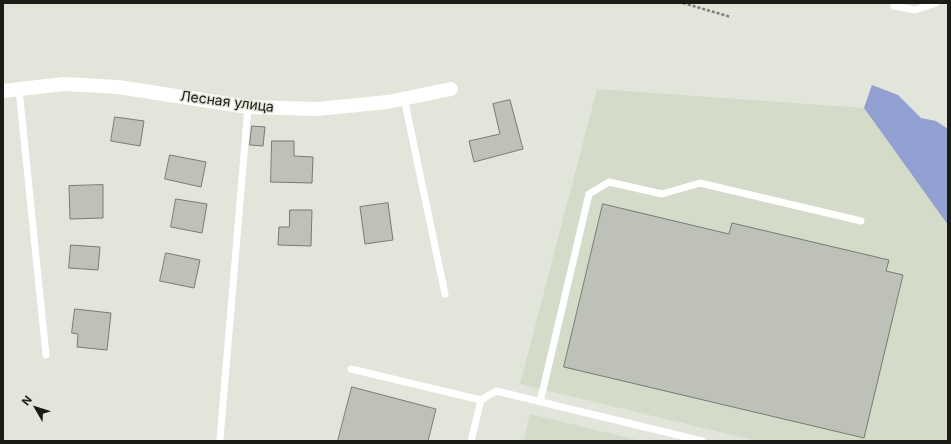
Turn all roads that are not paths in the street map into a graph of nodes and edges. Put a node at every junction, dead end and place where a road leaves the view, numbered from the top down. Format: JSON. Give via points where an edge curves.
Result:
{"nodes":[{"id":1,"x":936,"y":3,"type":"edge"},
{"id":2,"x":894,"y":6,"type":"dead end"},
{"id":3,"x":19,"y":89,"type":"junction"},
{"id":4,"x":451,"y":89,"type":"dead end"},
{"id":5,"x":3,"y":91,"type":"edge"},
{"id":6,"x":404,"y":98,"type":"junction"},
{"id":7,"x":248,"y":107,"type":"junction"},
{"id":8,"x":861,"y":221,"type":"dead end"},
{"id":9,"x":446,"y":294,"type":"dead end"},
{"id":10,"x":46,"y":355,"type":"dead end"},
{"id":11,"x":351,"y":369,"type":"dead end"},
{"id":12,"x":481,"y":400,"type":"junction"},
{"id":13,"x":540,"y":402,"type":"junction"},
{"id":14,"x":220,"y":439,"type":"dead end"},
{"id":15,"x":471,"y":441,"type":"edge"},
{"id":16,"x":702,"y":441,"type":"edge"}],
"edges":[{"from":1,"to":2,"type":"lane","via":[[915,10]]},
{"from":3,"to":5,"type":"street","name":"Лесная улица"},
{"from":3,"to":7,"type":"street","name":"Лесная улица","via":[[64,84],[118,87]]},
{"from":3,"to":10,"type":"lane"},
{"from":4,"to":6,"type":"street","name":"Лесная улица"},
{"from":6,"to":7,"type":"street","name":"Лесная улица","via":[[317,109]]},
{"from":6,"to":9,"type":"lane"},
{"from":7,"to":14,"type":"lane"},
{"from":8,"to":13,"type":"lane","via":[[700,183],[662,194],[609,182],[589,194]]},
{"from":11,"to":12,"type":"lane"},
{"from":12,"to":13,"type":"lane","via":[[496,391]]},
{"from":12,"to":15,"type":"lane"},
{"from":13,"to":16,"type":"lane"}]}
